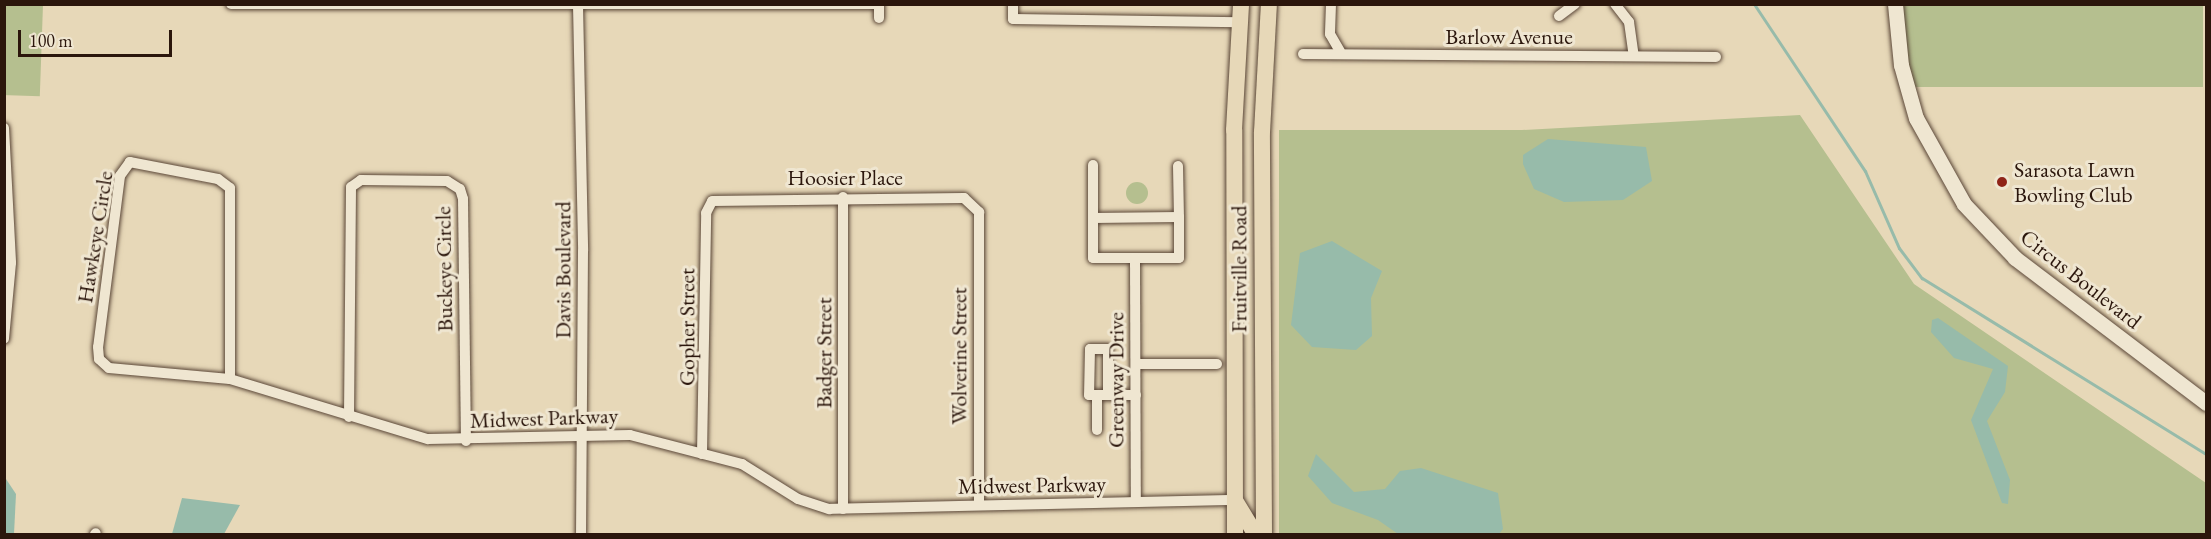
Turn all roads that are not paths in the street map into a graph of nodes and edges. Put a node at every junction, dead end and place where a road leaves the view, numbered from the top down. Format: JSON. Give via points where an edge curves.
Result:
{"nodes":[{"id":1,"x":231,"y":4,"type":"edge"},
{"id":2,"x":1013,"y":4,"type":"edge"},
{"id":3,"x":1241,"y":4,"type":"edge"},
{"id":4,"x":1269,"y":4,"type":"edge"},
{"id":5,"x":1331,"y":4,"type":"edge"},
{"id":6,"x":1575,"y":4,"type":"edge"},
{"id":7,"x":1615,"y":4,"type":"edge"},
{"id":8,"x":1895,"y":4,"type":"edge"},
{"id":9,"x":578,"y":5,"type":"edge"},
{"id":10,"x":1559,"y":16,"type":"dead end"},
{"id":11,"x":879,"y":18,"type":"dead end"},
{"id":12,"x":1240,"y":22,"type":"junction"},
{"id":13,"x":1340,"y":51,"type":"junction"},
{"id":14,"x":1303,"y":54,"type":"dead end"},
{"id":15,"x":1634,"y":56,"type":"junction"},
{"id":16,"x":1716,"y":57,"type":"dead end"},
{"id":17,"x":4,"y":128,"type":"edge"},
{"id":18,"x":1093,"y":165,"type":"dead end"},
{"id":19,"x":1178,"y":166,"type":"dead end"},
{"id":20,"x":843,"y":197,"type":"junction"},
{"id":21,"x":712,"y":201,"type":"joint"},
{"id":22,"x":976,"y":206,"type":"joint"},
{"id":23,"x":1179,"y":217,"type":"junction"},
{"id":24,"x":1093,"y":218,"type":"junction"},
{"id":25,"x":1135,"y":258,"type":"junction"},
{"id":26,"x":4,"y":339,"type":"edge"},
{"id":27,"x":101,"y":364,"type":"joint"},
{"id":28,"x":1136,"y":364,"type":"junction"},
{"id":29,"x":1216,"y":364,"type":"dead end"},
{"id":30,"x":230,"y":379,"type":"junction"},
{"id":31,"x":1136,"y":395,"type":"junction"},
{"id":32,"x":2206,"y":403,"type":"edge"},
{"id":33,"x":348,"y":417,"type":"junction"},
{"id":34,"x":1097,"y":430,"type":"dead end"},
{"id":35,"x":584,"y":433,"type":"junction"},
{"id":36,"x":466,"y":441,"type":"junction"},
{"id":37,"x":702,"y":454,"type":"junction"},
{"id":38,"x":1235,"y":500,"type":"junction"},
{"id":39,"x":1136,"y":502,"type":"junction"},
{"id":40,"x":979,"y":505,"type":"junction"},
{"id":41,"x":843,"y":510,"type":"junction"},
{"id":42,"x":581,"y":534,"type":"edge"},
{"id":43,"x":1236,"y":534,"type":"edge"},
{"id":44,"x":1256,"y":534,"type":"edge"},
{"id":45,"x":1263,"y":534,"type":"edge"}],
"edges":[{"from":1,"to":9,"type":"street"},
{"from":2,"to":12,"type":"street","via":[[1013,19]]},
{"from":3,"to":12,"type":"main road","name":"Fruitville Road"},
{"from":4,"to":45,"type":"main road","name":"Fruitville Road","via":[[1262,132]]},
{"from":5,"to":13,"type":"street","via":[[1330,34]]},
{"from":6,"to":10,"type":"street"},
{"from":7,"to":15,"type":"street","via":[[1629,22]]},
{"from":8,"to":32,"type":"street","name":"Circus Boulevard","via":[[1913,109],[1964,204],[2015,258]]},
{"from":9,"to":11,"type":"street","via":[[879,4]]},
{"from":9,"to":35,"type":"street","name":"Davis Boulevard"},
{"from":12,"to":38,"type":"main road","name":"Fruitville Road","via":[[1234,130]]},
{"from":13,"to":14,"type":"street","name":"Barlow Avenue"},
{"from":13,"to":15,"type":"street","name":"Barlow Avenue","via":[[1351,57]]},
{"from":15,"to":16,"type":"street","name":"Barlow Avenue"},
{"from":17,"to":26,"type":"street","via":[[11,263]]},
{"from":18,"to":24,"type":"street"},
{"from":19,"to":23,"type":"street"},
{"from":20,"to":21,"type":"street","name":"Hoosier Place"},
{"from":20,"to":22,"type":"street","name":"Hoosier Place","via":[[964,198]]},
{"from":20,"to":41,"type":"street","name":"Badger Street"},
{"from":21,"to":37,"type":"street","name":"Gopher Street","via":[[706,213]]},
{"from":22,"to":40,"type":"street","name":"Wolverine Street"},
{"from":23,"to":24,"type":"street"},
{"from":23,"to":25,"type":"street","via":[[1179,258]]},
{"from":24,"to":25,"type":"street","via":[[1093,258]]},
{"from":25,"to":28,"type":"street","name":"Greenway Drive"},
{"from":27,"to":30,"type":"street","name":"Midwest Parkway"},
{"from":27,"to":30,"type":"street","name":"Hawkeye Circle","via":[[98,347],[120,176],[127,163],[137,160],[218,178],[230,188]]},
{"from":28,"to":29,"type":"street"},
{"from":28,"to":31,"type":"street","name":"Greenway Drive"},
{"from":30,"to":33,"type":"street","name":"Midwest Parkway"},
{"from":31,"to":34,"type":"street","via":[[1103,395]]},
{"from":31,"to":39,"type":"street","name":"Greenway Drive"},
{"from":33,"to":36,"type":"street","name":"Midwest Parkway","via":[[403,434]]},
{"from":33,"to":36,"type":"street","name":"Buckeye Circle","via":[[351,187],[361,180],[447,181],[457,185],[463,199]]},
{"from":35,"to":36,"type":"street","name":"Midwest Parkway"},
{"from":35,"to":37,"type":"street","name":"Midwest Parkway","via":[[630,435]]},
{"from":35,"to":42,"type":"street","name":"Davis Boulevard"},
{"from":37,"to":41,"type":"street","name":"Midwest Parkway","via":[[742,464],[798,499]]},
{"from":38,"to":39,"type":"street","name":"Midwest Parkway"},
{"from":38,"to":43,"type":"main road","name":"Fruitville Road"},
{"from":38,"to":44,"type":"main road"},
{"from":39,"to":40,"type":"street","name":"Midwest Parkway"},
{"from":40,"to":41,"type":"street","name":"Midwest Parkway"}]}
